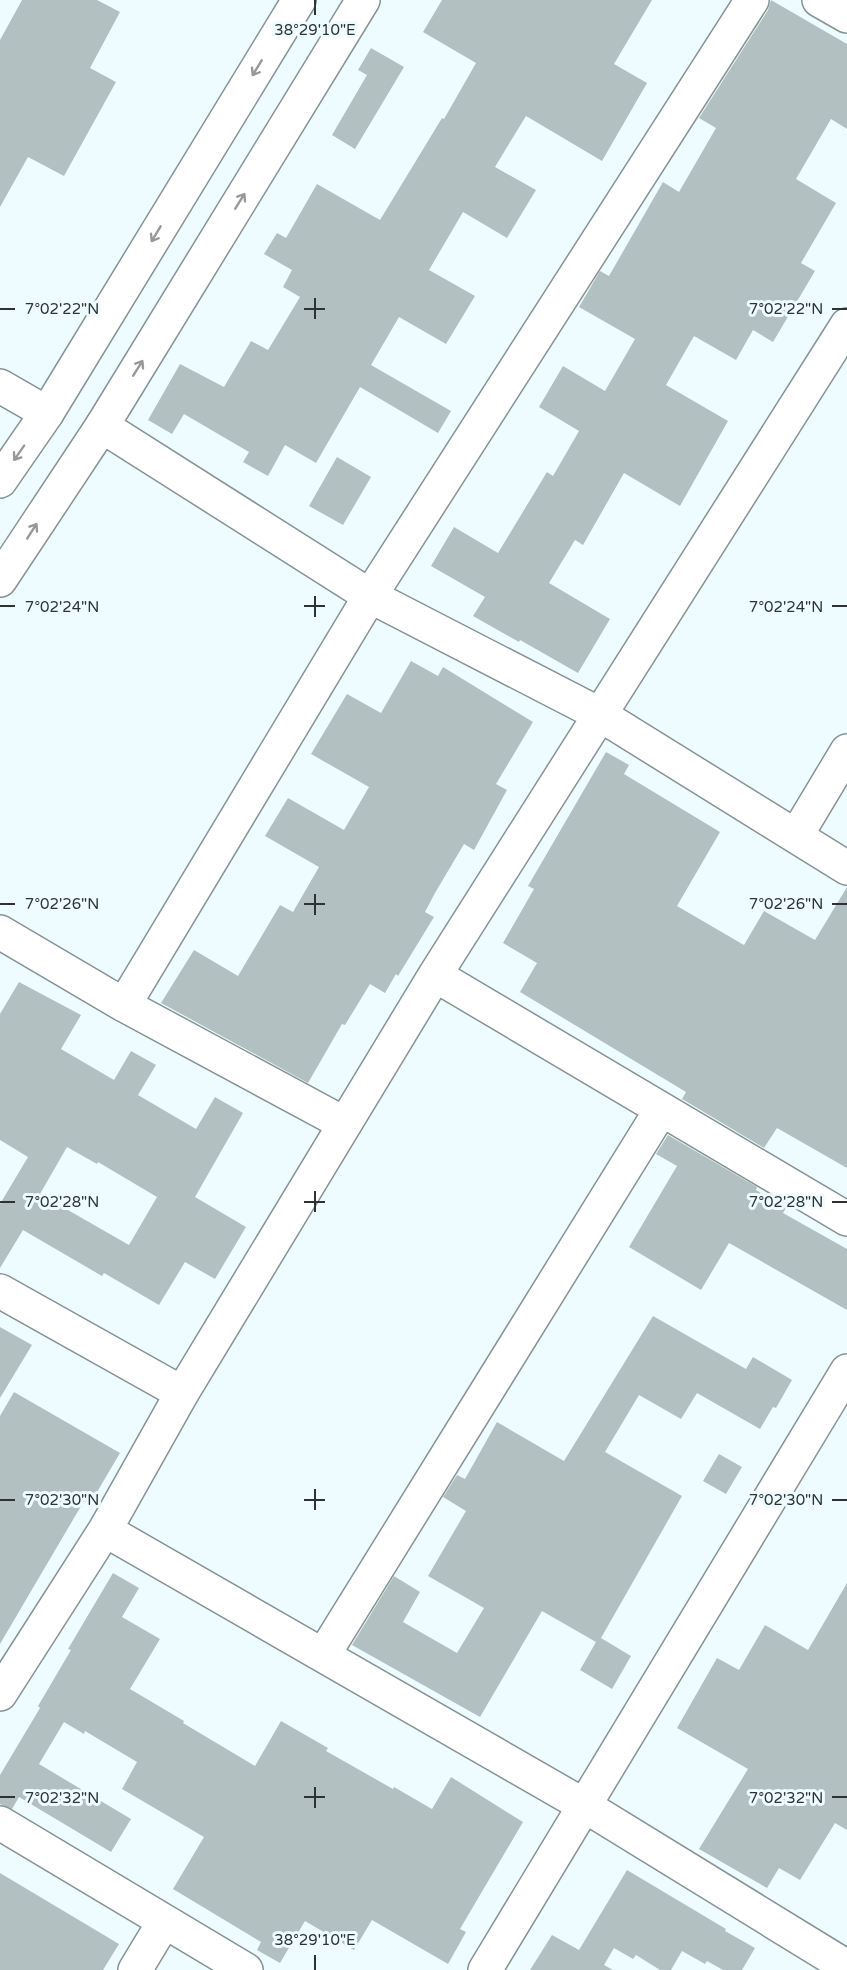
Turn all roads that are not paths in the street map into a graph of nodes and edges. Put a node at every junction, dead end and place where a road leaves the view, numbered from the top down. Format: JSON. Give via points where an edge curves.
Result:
{"nodes":[{"id":1,"x":299,"y":0,"type":"edge"},
{"id":2,"x":363,"y":0,"type":"edge"},
{"id":3,"x":752,"y":0,"type":"edge"},
{"id":4,"x":819,"y":0,"type":"edge"},
{"id":5,"x":847,"y":16,"type":"edge"},
{"id":6,"x":847,"y":325,"type":"edge"},
{"id":7,"x":0,"y":386,"type":"edge"},
{"id":8,"x":47,"y":413,"type":"junction"},
{"id":9,"x":102,"y":426,"type":"junction"},
{"id":10,"x":0,"y":481,"type":"edge"},
{"id":11,"x":0,"y":580,"type":"edge"},
{"id":12,"x":370,"y":596,"type":"junction"},
{"id":13,"x":599,"y":714,"type":"junction"},
{"id":14,"x":847,"y":752,"type":"edge"},
{"id":15,"x":796,"y":836,"type":"junction"},
{"id":16,"x":847,"y":868,"type":"edge"},
{"id":17,"x":0,"y":932,"type":"edge"},
{"id":18,"x":435,"y":975,"type":"junction"},
{"id":19,"x":124,"y":1005,"type":"junction"},
{"id":20,"x":661,"y":1110,"type":"junction"},
{"id":21,"x":345,"y":1124,"type":"junction"},
{"id":22,"x":847,"y":1219,"type":"edge"},
{"id":23,"x":0,"y":1291,"type":"edge"},
{"id":24,"x":847,"y":1371,"type":"edge"},
{"id":25,"x":182,"y":1393,"type":"junction"},
{"id":26,"x":105,"y":1530,"type":"junction"},
{"id":27,"x":324,"y":1654,"type":"junction"},
{"id":28,"x":0,"y":1694,"type":"edge"},
{"id":29,"x":585,"y":1806,"type":"junction"},
{"id":30,"x":0,"y":1823,"type":"edge"},
{"id":31,"x":164,"y":1922,"type":"junction"},
{"id":32,"x":847,"y":1967,"type":"edge"},
{"id":33,"x":135,"y":1970,"type":"edge"},
{"id":34,"x":246,"y":1970,"type":"edge"},
{"id":35,"x":485,"y":1970,"type":"edge"}],
"edges":[{"from":1,"to":8,"type":"street","one_way":true},
{"from":9,"to":2,"type":"street","one_way":true},
{"from":3,"to":12,"type":"street"},
{"from":4,"to":5,"type":"street"},
{"from":6,"to":13,"type":"street"},
{"from":7,"to":8,"type":"street"},
{"from":8,"to":10,"type":"street","one_way":true},
{"from":11,"to":9,"type":"street","one_way":true},
{"from":9,"to":12,"type":"street"},
{"from":12,"to":13,"type":"street"},
{"from":12,"to":19,"type":"street"},
{"from":13,"to":15,"type":"street"},
{"from":13,"to":18,"type":"street"},
{"from":14,"to":15,"type":"street"},
{"from":15,"to":16,"type":"street"},
{"from":17,"to":19,"type":"street"},
{"from":18,"to":20,"type":"street"},
{"from":18,"to":21,"type":"street"},
{"from":19,"to":21,"type":"street"},
{"from":20,"to":22,"type":"street"},
{"from":20,"to":27,"type":"street"},
{"from":21,"to":25,"type":"street"},
{"from":23,"to":25,"type":"street"},
{"from":24,"to":29,"type":"street"},
{"from":25,"to":26,"type":"street"},
{"from":26,"to":27,"type":"street"},
{"from":26,"to":28,"type":"street"},
{"from":27,"to":29,"type":"street"},
{"from":29,"to":32,"type":"street"},
{"from":29,"to":35,"type":"street"},
{"from":30,"to":31,"type":"street"},
{"from":31,"to":33,"type":"street"},
{"from":31,"to":34,"type":"street"}]}
